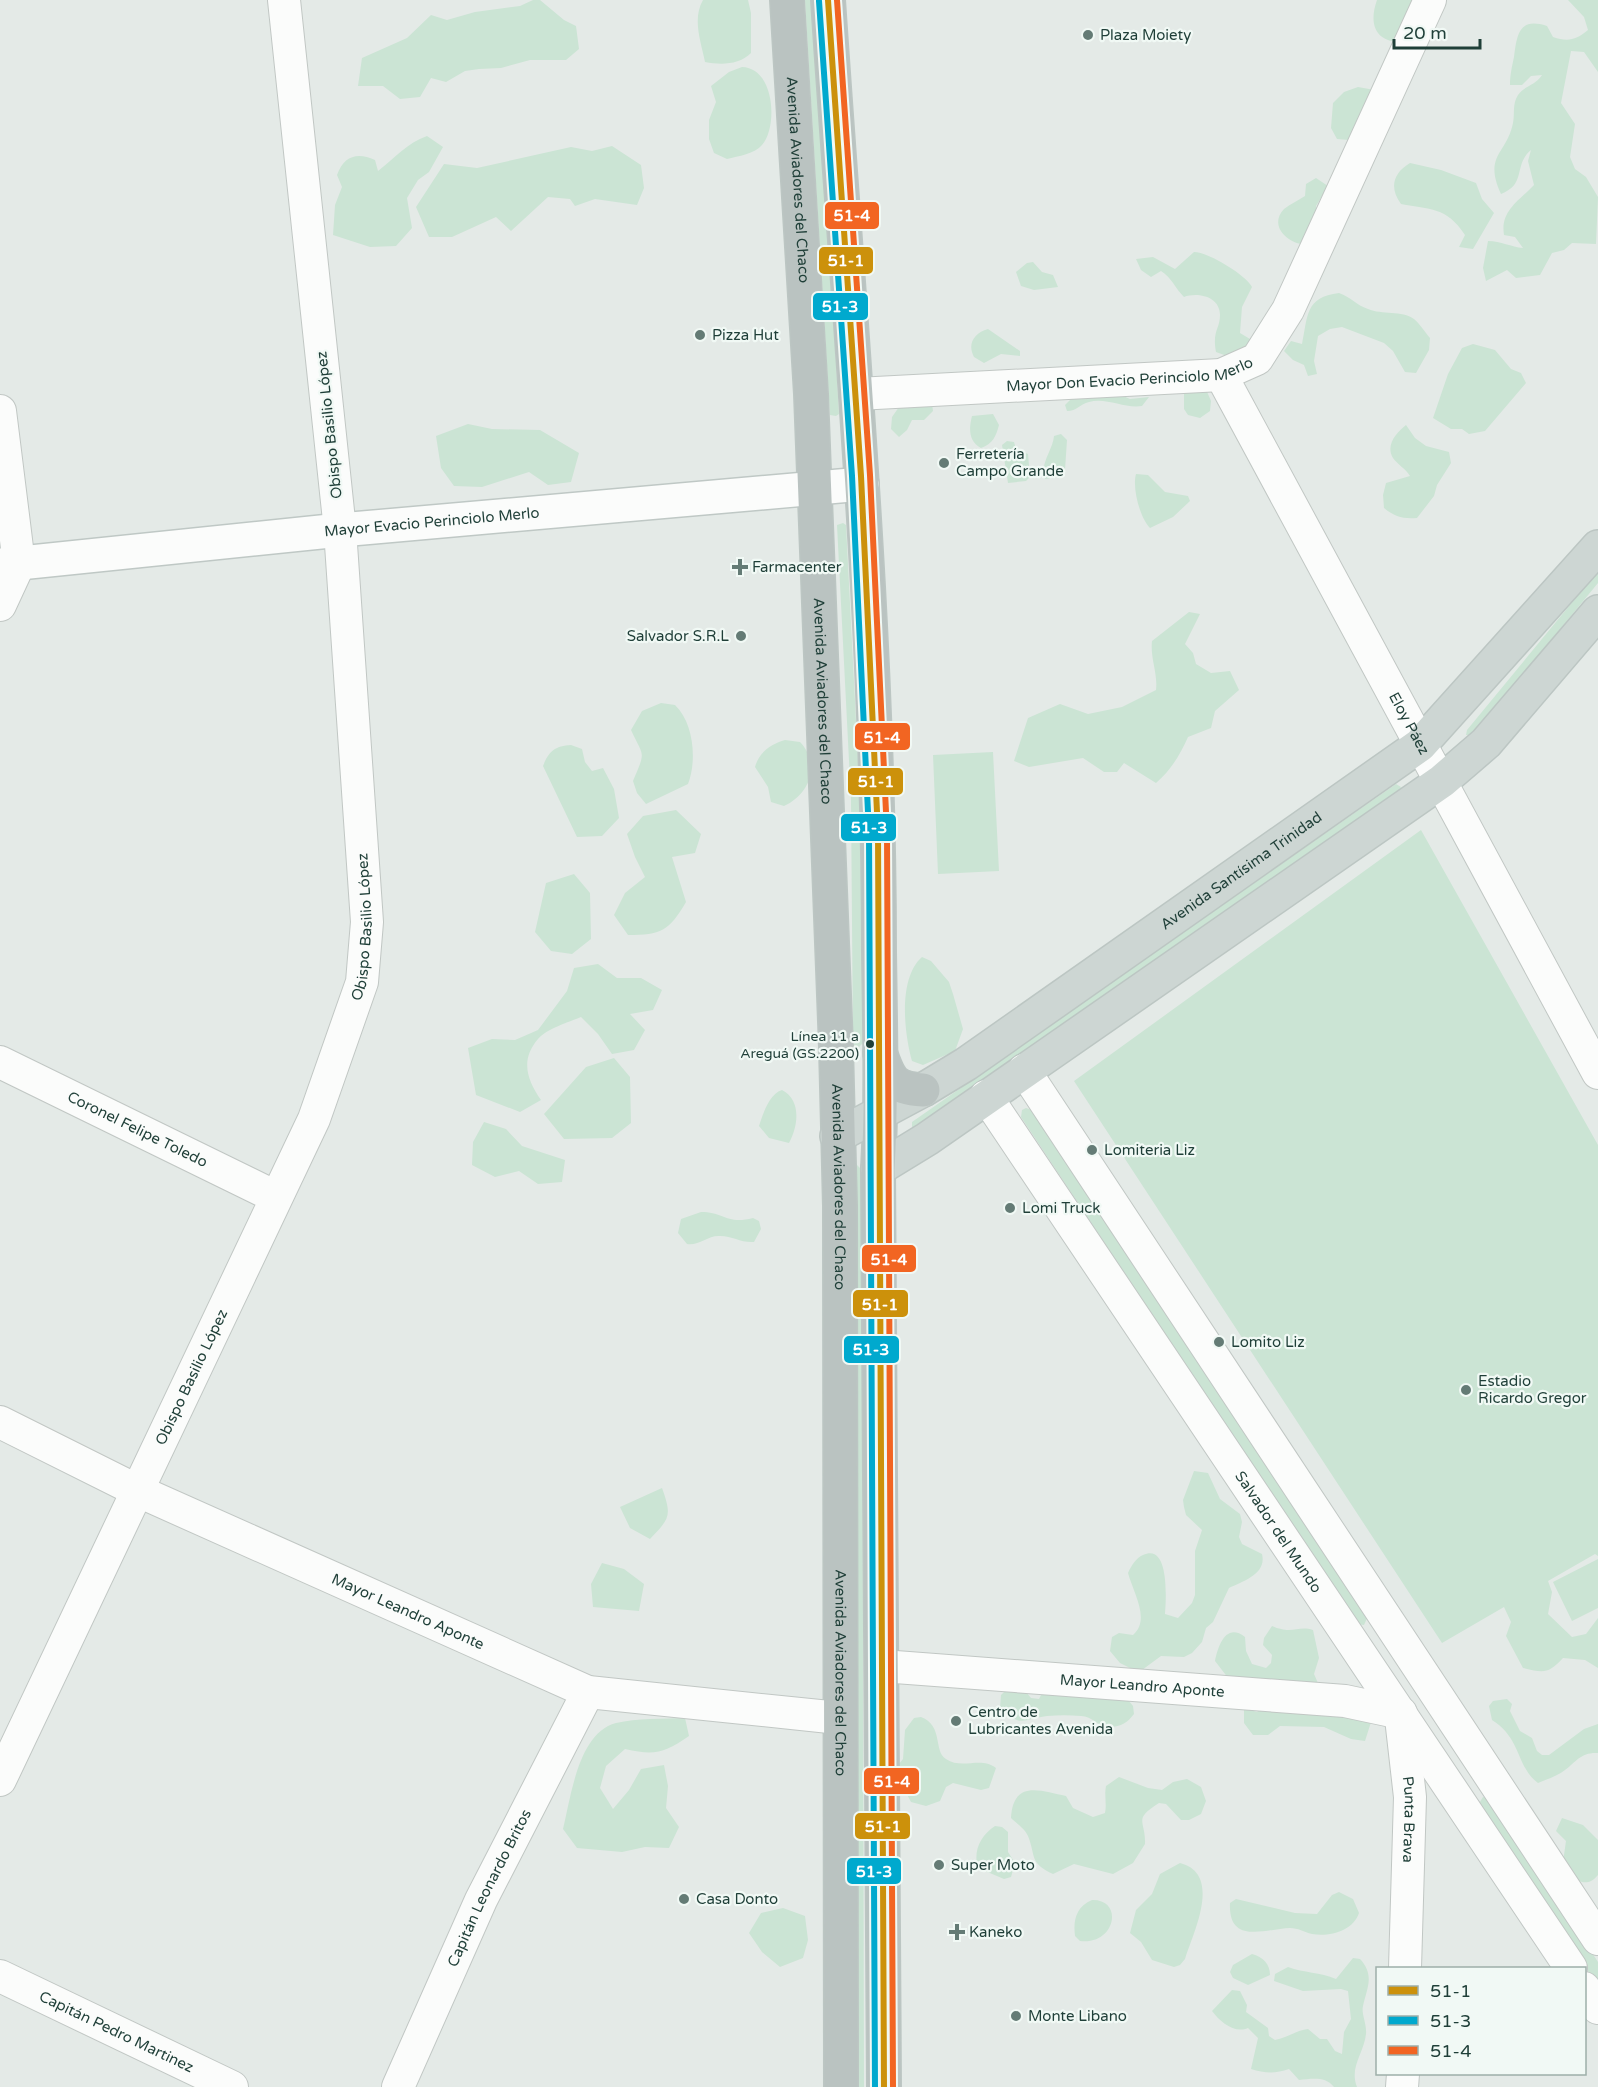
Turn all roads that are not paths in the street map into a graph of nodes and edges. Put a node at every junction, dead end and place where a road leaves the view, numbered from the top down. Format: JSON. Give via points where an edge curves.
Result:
{"nodes":[{"id":1,"x":284,"y":0,"type":"edge"},
{"id":2,"x":787,"y":0,"type":"edge"},
{"id":3,"x":828,"y":0,"type":"edge"},
{"id":4,"x":1430,"y":0,"type":"edge"},
{"id":5,"x":1221,"y":375,"type":"junction"},
{"id":6,"x":856,"y":394,"type":"junction"},
{"id":7,"x":0,"y":411,"type":"edge"},
{"id":8,"x":862,"y":484,"type":"junction"},
{"id":9,"x":814,"y":487,"type":"junction"},
{"id":10,"x":340,"y":530,"type":"junction"},
{"id":11,"x":1598,"y":547,"type":"edge"},
{"id":12,"x":9,"y":565,"type":"edge"},
{"id":13,"x":0,"y":605,"type":"edge"},
{"id":14,"x":1598,"y":612,"type":"edge"},
{"id":15,"x":1419,"y":745,"type":"junction"},
{"id":16,"x":1442,"y":781,"type":"junction"},
{"id":17,"x":880,"y":1053,"type":"junction"},
{"id":18,"x":0,"y":1062,"type":"edge"},
{"id":19,"x":1023,"y":1070,"type":"junction"},
{"id":20,"x":1598,"y":1073,"type":"edge"},
{"id":21,"x":923,"y":1090,"type":"junction"},
{"id":22,"x":986,"y":1096,"type":"junction"},
{"id":23,"x":881,"y":1113,"type":"junction"},
{"id":24,"x":837,"y":1136,"type":"junction"},
{"id":25,"x":878,"y":1169,"type":"junction"},
{"id":26,"x":276,"y":1197,"type":"junction"},
{"id":27,"x":0,"y":1422,"type":"edge"},
{"id":28,"x":136,"y":1490,"type":"junction"},
{"id":29,"x":882,"y":1666,"type":"junction"},
{"id":30,"x":588,"y":1692,"type":"junction"},
{"id":31,"x":1435,"y":1692,"type":"junction"},
{"id":32,"x":1401,"y":1713,"type":"junction"},
{"id":33,"x":839,"y":1718,"type":"junction"},
{"id":34,"x":0,"y":1780,"type":"edge"},
{"id":35,"x":1598,"y":1939,"type":"edge"},
{"id":36,"x":1406,"y":1967,"type":"edge"},
{"id":37,"x":1570,"y":1967,"type":"edge"},
{"id":38,"x":0,"y":1976,"type":"edge"},
{"id":39,"x":1586,"y":1991,"type":"edge"},
{"id":40,"x":1598,"y":2008,"type":"edge"},
{"id":41,"x":232,"y":2087,"type":"edge"},
{"id":42,"x":398,"y":2087,"type":"edge"},
{"id":43,"x":841,"y":2087,"type":"edge"},
{"id":44,"x":884,"y":2087,"type":"edge"}],
"edges":[{"from":1,"to":10,"type":"street","name":"Obispo Basilio López"},
{"from":2,"to":9,"type":"highway","name":"Avenida Aviadores del Chaco"},
{"from":3,"to":6,"type":"highway"},
{"from":4,"to":5,"type":"street","name":"Mayor Don Evacio Perinciolo Merlo","via":[[1288,310],[1257,359]]},
{"from":5,"to":6,"type":"street","name":"Mayor Don Evacio Perinciolo Merlo"},
{"from":5,"to":15,"type":"street","name":"Eloy Páez"},
{"from":6,"to":8,"type":"highway"},
{"from":7,"to":12,"type":"street"},
{"from":8,"to":9,"type":"street","name":"Mayor Evacio Perinciolo Merlo"},
{"from":8,"to":17,"type":"highway","via":[[879,830]]},
{"from":9,"to":10,"type":"street","name":"Mayor Evacio Perinciolo Merlo"},
{"from":9,"to":24,"type":"highway","name":"Avenida Aviadores del Chaco"},
{"from":10,"to":12,"type":"street","name":"Mayor Evacio Perinciolo Merlo"},
{"from":10,"to":26,"type":"street","name":"Obispo Basilio López","via":[[367,922],[362,982],[314,1119]]},
{"from":11,"to":15,"type":"main road","name":"Avenida Santísima Trinidad"},
{"from":12,"to":13,"type":"street"},
{"from":14,"to":16,"type":"main road","via":[[1486,743]]},
{"from":15,"to":16,"type":"street","name":"Eloy Páez"},
{"from":15,"to":21,"type":"main road","name":"Avenida Santísima Trinidad"},
{"from":16,"to":19,"type":"main road"},
{"from":16,"to":20,"type":"street","name":"Eloy Páez"},
{"from":17,"to":21,"type":"highway","via":[[895,1084]]},
{"from":17,"to":23,"type":"highway"},
{"from":18,"to":26,"type":"street","name":"Coronel Felipe Toledo"},
{"from":19,"to":22,"type":"main road"},
{"from":19,"to":31,"type":"street"},
{"from":21,"to":23,"type":"main road","name":"Avenida Santísima Trinidad"},
{"from":22,"to":25,"type":"main road"},
{"from":22,"to":32,"type":"street","name":"Salvador del Mundo"},
{"from":23,"to":24,"type":"main road","name":"Avenida Santísima Trinidad"},
{"from":23,"to":25,"type":"highway"},
{"from":24,"to":33,"type":"highway","name":"Avenida Aviadores del Chaco"},
{"from":25,"to":29,"type":"highway"},
{"from":26,"to":28,"type":"street","name":"Obispo Basilio López"},
{"from":27,"to":28,"type":"street","name":"Mayor Leandro Aponte"},
{"from":28,"to":30,"type":"street","name":"Mayor Leandro Aponte"},
{"from":28,"to":34,"type":"street","name":"Obispo Basilio López"},
{"from":29,"to":32,"type":"street","name":"Mayor Leandro Aponte","via":[[1345,1701]]},
{"from":29,"to":44,"type":"highway"},
{"from":30,"to":33,"type":"street","name":"Mayor Leandro Aponte"},
{"from":30,"to":42,"type":"street","name":"Capitán Leonardo Britos","via":[[481,1900]]},
{"from":31,"to":32,"type":"street"},
{"from":31,"to":35,"type":"street"},
{"from":32,"to":36,"type":"street","name":"Punta Brava","via":[[1410,1797]]},
{"from":32,"to":37,"type":"street","name":"Salvador del Mundo"},
{"from":33,"to":43,"type":"highway","name":"Avenida Aviadores del Chaco"},
{"from":38,"to":41,"type":"street","name":"Capitán Pedro Martinez"},
{"from":39,"to":40,"type":"street"}]}
